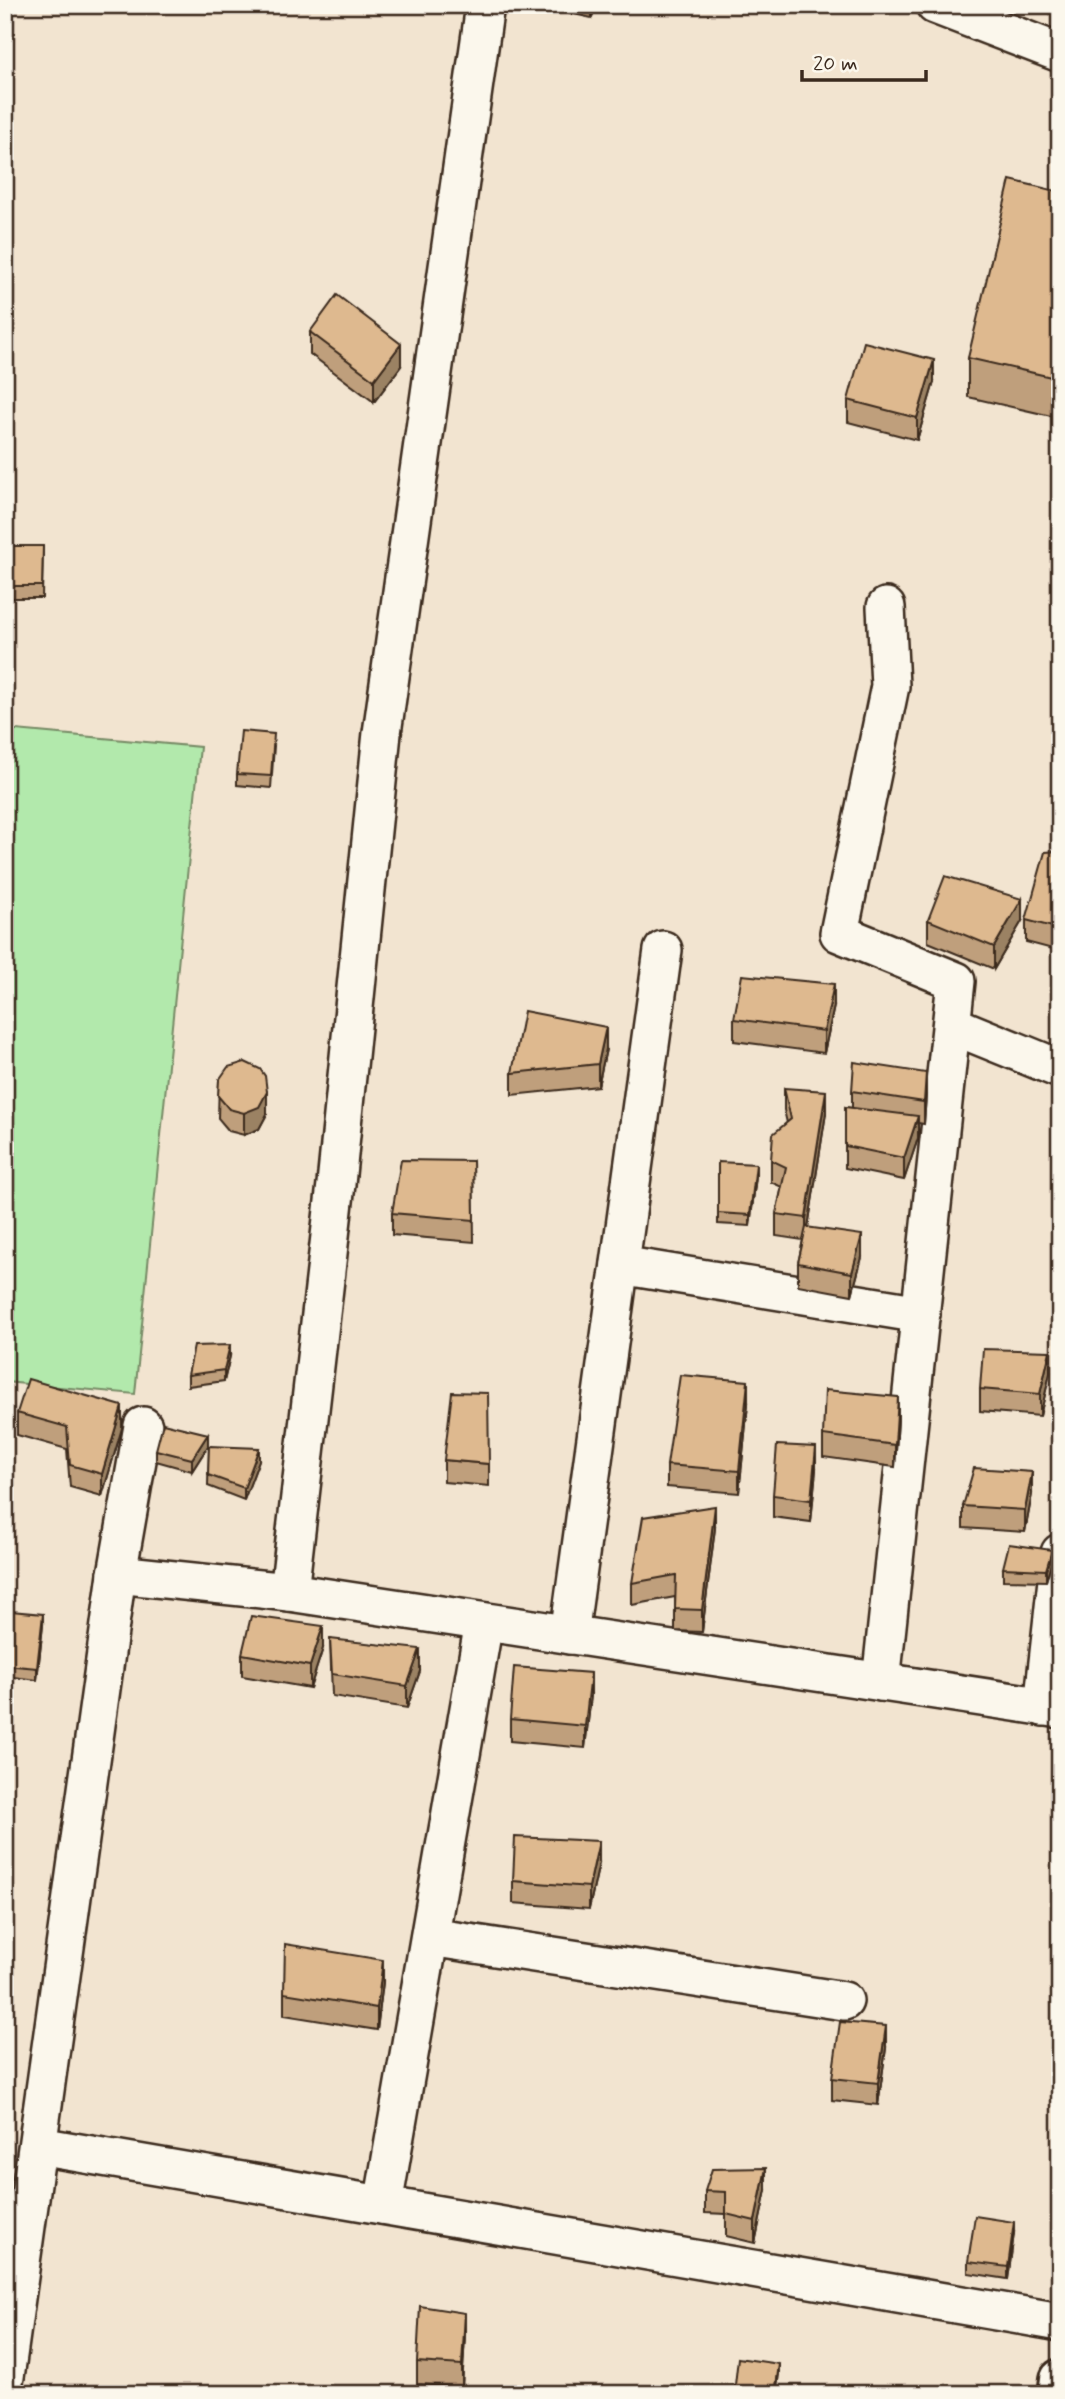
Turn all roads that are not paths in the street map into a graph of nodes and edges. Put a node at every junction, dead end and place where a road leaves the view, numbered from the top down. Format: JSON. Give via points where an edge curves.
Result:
{"nodes":[{"id":1,"x":485,"y":5,"type":"edge"},
{"id":2,"x":934,"y":5,"type":"edge"},
{"id":3,"x":1060,"y":53,"type":"edge"},
{"id":4,"x":886,"y":607,"type":"dead end"},
{"id":5,"x":663,"y":950,"type":"dead end"},
{"id":6,"x":952,"y":1025,"type":"junction"},
{"id":7,"x":1060,"y":1069,"type":"edge"},
{"id":8,"x":620,"y":1265,"type":"junction"},
{"id":9,"x":921,"y":1314,"type":"junction"},
{"id":10,"x":143,"y":1426,"type":"dead end"},
{"id":11,"x":1060,"y":1553,"type":"edge"},
{"id":12,"x":117,"y":1574,"type":"junction"},
{"id":13,"x":289,"y":1592,"type":"junction"},
{"id":14,"x":484,"y":1622,"type":"junction"},
{"id":15,"x":569,"y":1635,"type":"junction"},
{"id":16,"x":881,"y":1682,"type":"junction"},
{"id":17,"x":1052,"y":1708,"type":"edge"},
{"id":18,"x":430,"y":1937,"type":"junction"},
{"id":19,"x":844,"y":2001,"type":"dead end"},
{"id":20,"x":39,"y":2146,"type":"junction"},
{"id":21,"x":383,"y":2205,"type":"junction"},
{"id":22,"x":1060,"y":2322,"type":"edge"},
{"id":23,"x":5,"y":2377,"type":"edge"},
{"id":24,"x":1060,"y":2378,"type":"edge"},
{"id":25,"x":1058,"y":2394,"type":"edge"}],
"edges":[{"from":1,"to":13,"type":"street","via":[[382,733]]},
{"from":2,"to":3,"type":"street"},
{"from":4,"to":6,"type":"street","via":[[890,686],[839,933],[957,981]]},
{"from":5,"to":8,"type":"street"},
{"from":6,"to":7,"type":"street"},
{"from":6,"to":9,"type":"street"},
{"from":8,"to":9,"type":"street"},
{"from":8,"to":15,"type":"street"},
{"from":9,"to":16,"type":"street"},
{"from":10,"to":12,"type":"street"},
{"from":11,"to":17,"type":"street"},
{"from":12,"to":13,"type":"street"},
{"from":12,"to":20,"type":"street"},
{"from":13,"to":14,"type":"street"},
{"from":14,"to":15,"type":"street"},
{"from":14,"to":18,"type":"street"},
{"from":15,"to":16,"type":"street"},
{"from":16,"to":17,"type":"street"},
{"from":18,"to":19,"type":"street"},
{"from":18,"to":21,"type":"street"},
{"from":20,"to":21,"type":"street"},
{"from":20,"to":23,"type":"street"},
{"from":21,"to":22,"type":"street"},
{"from":24,"to":25,"type":"street"}]}
